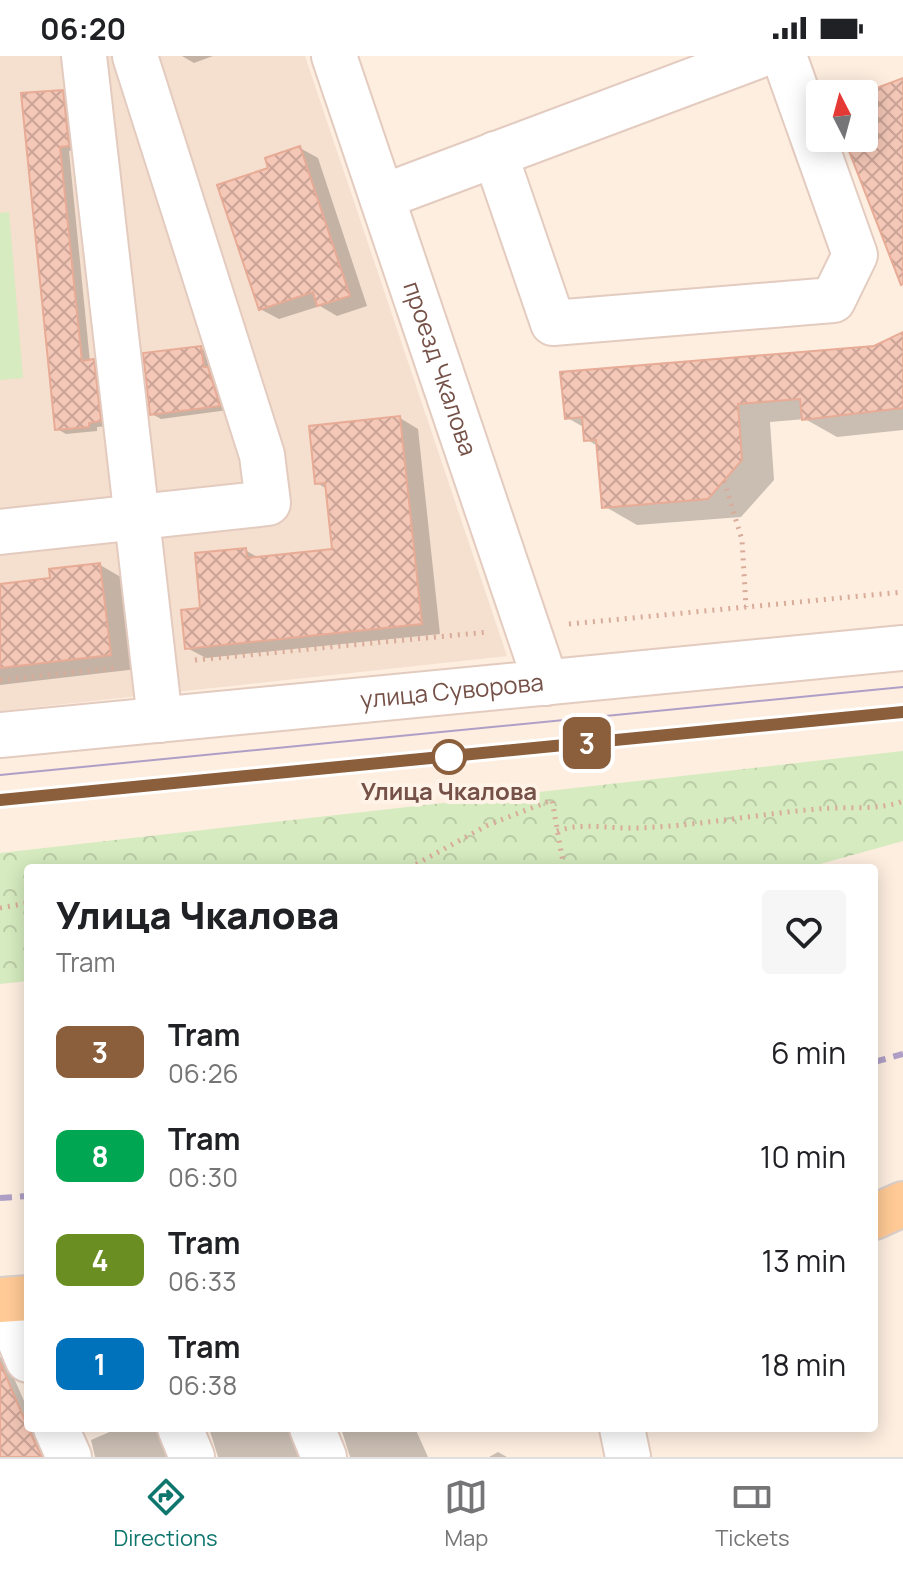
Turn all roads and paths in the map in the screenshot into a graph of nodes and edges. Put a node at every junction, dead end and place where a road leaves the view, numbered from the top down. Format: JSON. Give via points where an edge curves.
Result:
{"nodes":[{"id":1,"x":84,"y":56,"type":"edge"},
{"id":2,"x":135,"y":56,"type":"edge"},
{"id":3,"x":334,"y":56,"type":"edge"},
{"id":4,"x":758,"y":56,"type":"edge"},
{"id":5,"x":784,"y":56,"type":"edge"},
{"id":6,"x":495,"y":154,"type":"junction"},
{"id":7,"x":382,"y":197,"type":"junction"},
{"id":8,"x":724,"y":481,"type":"dead end"},
{"id":9,"x":136,"y":518,"type":"junction"},
{"id":10,"x":0,"y":532,"type":"edge"},
{"id":11,"x":903,"y":592,"type":"edge"},
{"id":12,"x":746,"y":607,"type":"junction"},
{"id":13,"x":528,"y":627,"type":"junction"},
{"id":14,"x":903,"y":648,"type":"edge"},
{"id":15,"x":153,"y":664,"type":"junction"},
{"id":16,"x":0,"y":680,"type":"edge"},
{"id":17,"x":546,"y":683,"type":"junction"},
{"id":18,"x":160,"y":720,"type":"junction"},
{"id":19,"x":0,"y":735,"type":"edge"},
{"id":20,"x":903,"y":801,"type":"edge"},
{"id":21,"x":557,"y":831,"type":"junction"},
{"id":22,"x":416,"y":864,"type":"edge"},
{"id":23,"x":563,"y":864,"type":"edge"},
{"id":24,"x":24,"y":904,"type":"edge"},
{"id":25,"x":0,"y":908,"type":"edge"},
{"id":26,"x":903,"y":1204,"type":"edge"},
{"id":27,"x":878,"y":1215,"type":"edge"},
{"id":28,"x":10,"y":1299,"type":"edge"},
{"id":29,"x":24,"y":1346,"type":"edge"},
{"id":30,"x":58,"y":1432,"type":"edge"},
{"id":31,"x":182,"y":1432,"type":"edge"},
{"id":32,"x":314,"y":1432,"type":"edge"},
{"id":33,"x":623,"y":1432,"type":"edge"},
{"id":34,"x":69,"y":1457,"type":"edge"},
{"id":35,"x":192,"y":1457,"type":"edge"},
{"id":36,"x":324,"y":1457,"type":"edge"},
{"id":37,"x":628,"y":1457,"type":"edge"}],
"edges":[{"from":1,"to":9,"type":"street"},
{"from":2,"to":9,"type":"street","via":[[262,455],[268,503]]},
{"from":3,"to":7,"type":"street","name":"проезд Чкалова"},
{"from":4,"to":6,"type":"street"},
{"from":5,"to":6,"type":"street","via":[[855,255],[833,300],[553,323]]},
{"from":6,"to":7,"type":"street"},
{"from":7,"to":13,"type":"street","name":"проезд Чкалова"},
{"from":8,"to":12,"type":"path","via":[[742,540]]},
{"from":9,"to":10,"type":"street"},
{"from":9,"to":15,"type":"street"},
{"from":11,"to":12,"type":"path"},
{"from":12,"to":13,"type":"path"},
{"from":13,"to":15,"type":"path"},
{"from":13,"to":17,"type":"street","name":"проезд Чкалова"},
{"from":14,"to":17,"type":"street","name":"улица Суворова"},
{"from":15,"to":16,"type":"path"},
{"from":15,"to":18,"type":"street"},
{"from":17,"to":18,"type":"street","name":"улица Суворова"},
{"from":18,"to":19,"type":"street","name":"улица Суворова"},
{"from":20,"to":21,"type":"path","via":[[682,826],[615,829],[575,824]]},
{"from":21,"to":22,"type":"path","via":[[552,800],[488,825]]},
{"from":21,"to":23,"type":"path"},
{"from":24,"to":25,"type":"path"},
{"from":26,"to":27,"type":"main road"},
{"from":28,"to":29,"type":"street"},
{"from":30,"to":34,"type":"street"},
{"from":31,"to":35,"type":"street"},
{"from":32,"to":36,"type":"street"},
{"from":33,"to":37,"type":"street"}]}
